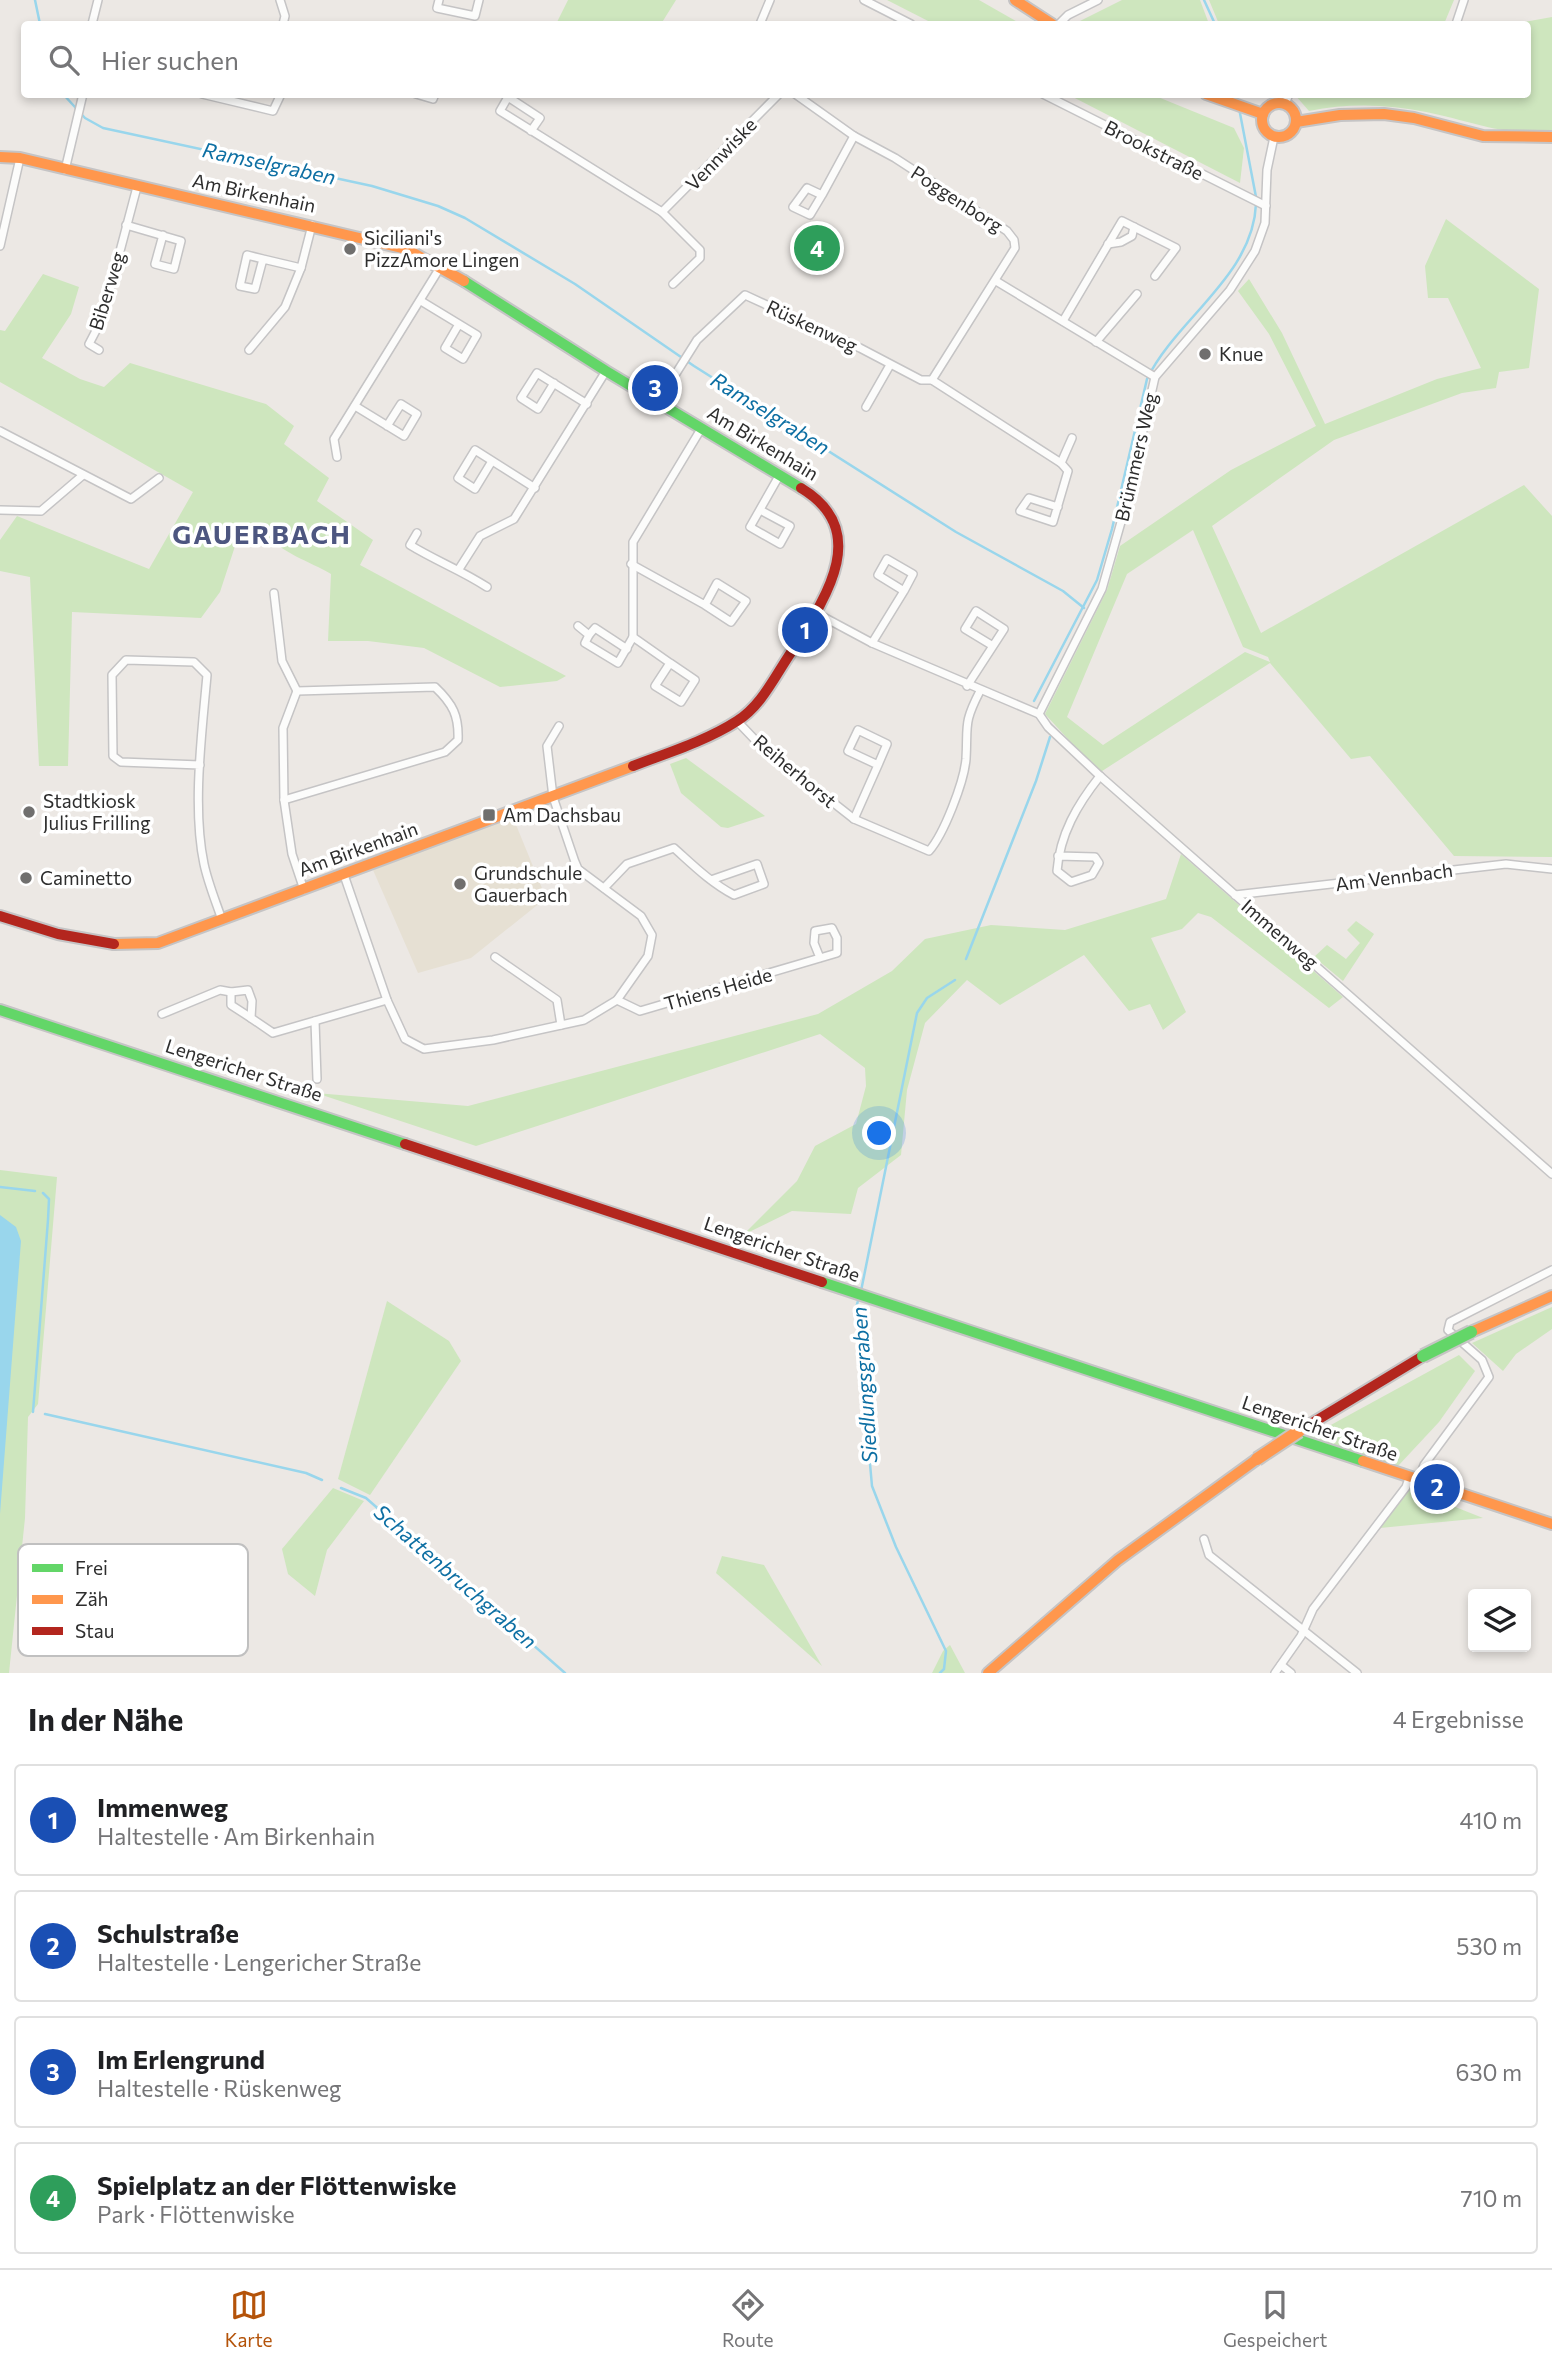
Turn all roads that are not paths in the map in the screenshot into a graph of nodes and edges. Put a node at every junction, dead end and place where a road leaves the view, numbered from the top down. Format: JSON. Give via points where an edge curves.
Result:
{"nodes":[{"id":1,"x":98,"y":0,"type":"edge"},
{"id":2,"x":280,"y":0,"type":"edge"},
{"id":3,"x":439,"y":0,"type":"edge"},
{"id":4,"x":479,"y":0,"type":"edge"},
{"id":5,"x":770,"y":0,"type":"edge"},
{"id":6,"x":864,"y":0,"type":"edge"},
{"id":7,"x":1015,"y":0,"type":"edge"},
{"id":8,"x":1098,"y":0,"type":"edge"},
{"id":9,"x":1464,"y":0,"type":"edge"},
{"id":10,"x":93,"y":21,"type":"edge"},
{"id":11,"x":284,"y":21,"type":"edge"},
{"id":12,"x":761,"y":21,"type":"edge"},
{"id":13,"x":905,"y":21,"type":"edge"},
{"id":14,"x":1047,"y":21,"type":"edge"},
{"id":15,"x":1062,"y":21,"type":"edge"},
{"id":16,"x":1457,"y":21,"type":"edge"},
{"id":17,"x":82,"y":98,"type":"edge"},
{"id":18,"x":219,"y":98,"type":"edge"},
{"id":19,"x":279,"y":98,"type":"edge"},
{"id":20,"x":507,"y":98,"type":"edge"},
{"id":21,"x":510,"y":98,"type":"edge"},
{"id":22,"x":775,"y":98,"type":"edge"},
{"id":23,"x":801,"y":98,"type":"edge"},
{"id":24,"x":1051,"y":98,"type":"edge"},
{"id":25,"x":1217,"y":98,"type":"edge"},
{"id":26,"x":1287,"y":99,"type":"edge"},
{"id":27,"x":1263,"y":114,"type":"junction"},
{"id":28,"x":1296,"y":122,"type":"junction"},
{"id":29,"x":531,"y":131,"type":"junction"},
{"id":30,"x":854,"y":136,"type":"junction"},
{"id":31,"x":1274,"y":136,"type":"junction"},
{"id":32,"x":1552,"y":137,"type":"edge"},
{"id":33,"x":0,"y":157,"type":"edge"},
{"id":34,"x":20,"y":158,"type":"junction"},
{"id":35,"x":65,"y":170,"type":"junction"},
{"id":36,"x":136,"y":187,"type":"junction"},
{"id":37,"x":822,"y":195,"type":"dead end"},
{"id":38,"x":1264,"y":205,"type":"junction"},
{"id":39,"x":662,"y":212,"type":"junction"},
{"id":40,"x":126,"y":225,"type":"junction"},
{"id":41,"x":312,"y":225,"type":"junction"},
{"id":42,"x":1134,"y":227,"type":"junction"},
{"id":43,"x":163,"y":236,"type":"junction"},
{"id":44,"x":1108,"y":244,"type":"junction"},
{"id":45,"x":0,"y":246,"type":"edge"},
{"id":46,"x":262,"y":258,"type":"junction"},
{"id":47,"x":441,"y":266,"type":"junction"},
{"id":48,"x":301,"y":268,"type":"junction"},
{"id":49,"x":1155,"y":276,"type":"dead end"},
{"id":50,"x":996,"y":281,"type":"junction"},
{"id":51,"x":673,"y":284,"type":"dead end"},
{"id":52,"x":1137,"y":294,"type":"dead end"},
{"id":53,"x":421,"y":301,"type":"junction"},
{"id":54,"x":1063,"y":321,"type":"junction"},
{"id":55,"x":459,"y":324,"type":"junction"},
{"id":56,"x":1096,"y":342,"type":"junction"},
{"id":57,"x":99,"y":350,"type":"dead end"},
{"id":58,"x":249,"y":350,"type":"dead end"},
{"id":59,"x":890,"y":365,"type":"junction"},
{"id":60,"x":606,"y":371,"type":"junction"},
{"id":61,"x":1154,"y":377,"type":"junction"},
{"id":62,"x":932,"y":380,"type":"junction"},
{"id":63,"x":554,"y":383,"type":"junction"},
{"id":64,"x":658,"y":402,"type":"junction"},
{"id":65,"x":587,"y":404,"type":"junction"},
{"id":66,"x":355,"y":406,"type":"junction"},
{"id":67,"x":866,"y":407,"type":"dead end"},
{"id":68,"x":387,"y":426,"type":"junction"},
{"id":69,"x":701,"y":429,"type":"junction"},
{"id":70,"x":0,"y":431,"type":"edge"},
{"id":71,"x":1072,"y":438,"type":"dead end"},
{"id":72,"x":337,"y":457,"type":"dead end"},
{"id":73,"x":492,"y":461,"type":"junction"},
{"id":74,"x":1061,"y":463,"type":"junction"},
{"id":75,"x":83,"y":475,"type":"junction"},
{"id":76,"x":779,"y":476,"type":"junction"},
{"id":77,"x":159,"y":478,"type":"dead end"},
{"id":78,"x":535,"y":488,"type":"junction"},
{"id":79,"x":1058,"y":507,"type":"junction"},
{"id":80,"x":0,"y":509,"type":"edge"},
{"id":81,"x":760,"y":510,"type":"junction"},
{"id":82,"x":417,"y":533,"type":"dead end"},
{"id":83,"x":631,"y":564,"type":"junction"},
{"id":84,"x":459,"y":569,"type":"junction"},
{"id":85,"x":487,"y":587,"type":"dead end"},
{"id":86,"x":904,"y":590,"type":"junction"},
{"id":87,"x":274,"y":593,"type":"dead end"},
{"id":88,"x":705,"y":605,"type":"junction"},
{"id":89,"x":816,"y":613,"type":"junction"},
{"id":90,"x":578,"y":626,"type":"dead end"},
{"id":91,"x":589,"y":635,"type":"junction"},
{"id":92,"x":632,"y":637,"type":"junction"},
{"id":93,"x":872,"y":643,"type":"junction"},
{"id":94,"x":993,"y":646,"type":"junction"},
{"id":95,"x":627,"y":649,"type":"junction"},
{"id":96,"x":670,"y":663,"type":"junction"},
{"id":97,"x":967,"y":686,"type":"junction"},
{"id":98,"x":297,"y":691,"type":"junction"},
{"id":99,"x":980,"y":691,"type":"junction"},
{"id":100,"x":1040,"y":714,"type":"junction"},
{"id":101,"x":737,"y":721,"type":"junction"},
{"id":102,"x":559,"y":726,"type":"dead end"},
{"id":103,"x":200,"y":765,"type":"junction"},
{"id":104,"x":878,"y":765,"type":"junction"},
{"id":105,"x":1100,"y":776,"type":"junction"},
{"id":106,"x":553,"y":797,"type":"junction"},
{"id":107,"x":284,"y":800,"type":"junction"},
{"id":108,"x":854,"y":819,"type":"junction"},
{"id":109,"x":1058,"y":856,"type":"junction"},
{"id":110,"x":1552,"y":869,"type":"edge"},
{"id":111,"x":344,"y":875,"type":"junction"},
{"id":112,"x":711,"y":880,"type":"junction"},
{"id":113,"x":604,"y":888,"type":"junction"},
{"id":114,"x":304,"y":890,"type":"junction"},
{"id":115,"x":1235,"y":895,"type":"junction"},
{"id":116,"x":0,"y":916,"type":"edge"},
{"id":117,"x":222,"y":920,"type":"junction"},
{"id":118,"x":495,"y":957,"type":"dead end"},
{"id":119,"x":820,"y":958,"type":"junction"},
{"id":120,"x":231,"y":992,"type":"junction"},
{"id":121,"x":387,"y":1000,"type":"junction"},
{"id":122,"x":617,"y":1000,"type":"junction"},
{"id":123,"x":1,"y":1010,"type":"edge"},
{"id":124,"x":162,"y":1014,"type":"dead end"},
{"id":125,"x":251,"y":1018,"type":"junction"},
{"id":126,"x":315,"y":1021,"type":"junction"},
{"id":127,"x":561,"y":1025,"type":"junction"},
{"id":128,"x":317,"y":1079,"type":"dead end"},
{"id":129,"x":1552,"y":1174,"type":"edge"},
{"id":130,"x":1552,"y":1270,"type":"edge"},
{"id":131,"x":1552,"y":1296,"type":"edge"},
{"id":132,"x":1413,"y":1480,"type":"junction"},
{"id":133,"x":1552,"y":1524,"type":"edge"},
{"id":134,"x":1204,"y":1539,"type":"dead end"},
{"id":135,"x":1303,"y":1630,"type":"junction"},
{"id":136,"x":1281,"y":1665,"type":"junction"},
{"id":137,"x":989,"y":1673,"type":"edge"},
{"id":138,"x":1275,"y":1673,"type":"edge"},
{"id":139,"x":1291,"y":1673,"type":"edge"},
{"id":140,"x":1357,"y":1673,"type":"edge"}],
"edges":[{"from":1,"to":10,"type":"street"},
{"from":2,"to":11,"type":"street"},
{"from":3,"to":4,"type":"street","via":[[438,8],[475,16]]},
{"from":5,"to":12,"type":"street"},
{"from":6,"to":13,"type":"street"},
{"from":7,"to":14,"type":"street"},
{"from":8,"to":15,"type":"street"},
{"from":9,"to":16,"type":"street"},
{"from":17,"to":35,"type":"street"},
{"from":18,"to":19,"type":"street","via":[[274,111]]},
{"from":20,"to":29,"type":"street","via":[[500,111]]},
{"from":21,"to":29,"type":"street","via":[[540,118]]},
{"from":22,"to":39,"type":"street","name":"Vennwiske"},
{"from":23,"to":30,"type":"street","name":"Poggenborg"},
{"from":24,"to":38,"type":"street","name":"Brookstraße"},
{"from":25,"to":27,"type":"street"},
{"from":26,"to":27,"type":"street"},
{"from":26,"to":28,"type":"street"},
{"from":27,"to":31,"type":"street","via":[[1262,123]]},
{"from":28,"to":31,"type":"street","via":[[1289,134]]},
{"from":28,"to":32,"type":"street","via":[[1373,113],[1415,118],[1459,132]]},
{"from":29,"to":39,"type":"street"},
{"from":30,"to":37,"type":"street"},
{"from":30,"to":50,"type":"street","name":"Poggenborg","via":[[1007,231],[1015,248]]},
{"from":31,"to":38,"type":"street","name":"Brümmers Weg"},
{"from":33,"to":34,"type":"street","name":"Am Birkenhain"},
{"from":34,"to":35,"type":"street","name":"Am Birkenhain"},
{"from":34,"to":45,"type":"street"},
{"from":35,"to":36,"type":"street","name":"Am Birkenhain"},
{"from":36,"to":40,"type":"street","name":"Biberweg"},
{"from":36,"to":41,"type":"street","name":"Am Birkenhain"},
{"from":38,"to":61,"type":"street","name":"Brümmers Weg","via":[[1265,223],[1255,251]]},
{"from":39,"to":51,"type":"street","via":[[700,250],[700,258]]},
{"from":40,"to":43,"type":"street","name":"Biberweg"},
{"from":40,"to":57,"type":"street","name":"Biberweg","via":[[102,319],[89,344]]},
{"from":41,"to":47,"type":"street","name":"Am Birkenhain","via":[[382,242]]},
{"from":41,"to":48,"type":"street"},
{"from":42,"to":44,"type":"street","via":[[1132,236]]},
{"from":42,"to":44,"type":"street","via":[[1122,221]]},
{"from":42,"to":49,"type":"street","via":[[1176,248]]},
{"from":43,"to":43,"type":"street","name":"Biberweg","via":[[181,241],[174,269],[155,264]]},
{"from":44,"to":54,"type":"street"},
{"from":46,"to":46,"type":"street","via":[[255,289],[240,286],[247,255]]},
{"from":46,"to":48,"type":"street"},
{"from":47,"to":53,"type":"street"},
{"from":47,"to":60,"type":"street","name":"Am Birkenhain"},
{"from":48,"to":58,"type":"street","via":[[285,307]]},
{"from":50,"to":54,"type":"street"},
{"from":50,"to":62,"type":"street","name":"Poggenborg"},
{"from":52,"to":56,"type":"street"},
{"from":53,"to":55,"type":"street"},
{"from":53,"to":66,"type":"street"},
{"from":54,"to":56,"type":"street"},
{"from":55,"to":55,"type":"street","via":[[477,335],[463,359],[444,348]]},
{"from":56,"to":61,"type":"street"},
{"from":59,"to":62,"type":"street","name":"Rüskenweg","via":[[921,380]]},
{"from":59,"to":64,"type":"street","name":"Rüskenweg","via":[[745,295],[713,322]]},
{"from":59,"to":67,"type":"street"},
{"from":60,"to":64,"type":"street","name":"Am Birkenhain"},
{"from":60,"to":65,"type":"street"},
{"from":61,"to":100,"type":"street","name":"Brümmers Weg","via":[[1102,589]]},
{"from":62,"to":74,"type":"street","name":"Rüskenweg"},
{"from":63,"to":63,"type":"street","via":[[537,373],[521,398],[538,409]]},
{"from":63,"to":65,"type":"street"},
{"from":64,"to":69,"type":"street","name":"Am Birkenhain"},
{"from":65,"to":78,"type":"street"},
{"from":66,"to":68,"type":"street"},
{"from":66,"to":72,"type":"street","via":[[334,439]]},
{"from":68,"to":68,"type":"street","via":[[404,436],[417,414],[401,404]]},
{"from":69,"to":76,"type":"street","name":"Am Birkenhain"},
{"from":69,"to":83,"type":"street","via":[[633,542]]},
{"from":70,"to":75,"type":"street"},
{"from":71,"to":74,"type":"street"},
{"from":73,"to":73,"type":"street","via":[[475,450],[458,478],[475,489]]},
{"from":73,"to":78,"type":"street"},
{"from":74,"to":79,"type":"street","via":[[1068,471]]},
{"from":75,"to":77,"type":"street","via":[[131,499]]},
{"from":75,"to":80,"type":"street","via":[[41,511]]},
{"from":76,"to":81,"type":"street"},
{"from":76,"to":89,"type":"street","name":"Am Birkenhain","via":[[825,506],[839,539],[835,576]]},
{"from":78,"to":84,"type":"street","via":[[514,519],[480,536]]},
{"from":79,"to":79,"type":"street","via":[[1054,522],[1020,510],[1029,498]]},
{"from":81,"to":81,"type":"street","via":[[750,527],[780,544],[790,526]]},
{"from":82,"to":84,"type":"street","via":[[410,545],[444,566]]},
{"from":83,"to":88,"type":"street"},
{"from":83,"to":92,"type":"street"},
{"from":84,"to":85,"type":"street"},
{"from":86,"to":86,"type":"street","via":[[878,575],[887,559],[913,574]]},
{"from":86,"to":93,"type":"street"},
{"from":87,"to":98,"type":"street","via":[[282,661]]},
{"from":88,"to":88,"type":"street","via":[[717,583],[746,601],[731,622]]},
{"from":89,"to":93,"type":"street","name":"Immenweg"},
{"from":89,"to":101,"type":"street","name":"Am Birkenhain","via":[[758,703]]},
{"from":90,"to":91,"type":"street"},
{"from":91,"to":95,"type":"street","via":[[595,628]]},
{"from":91,"to":95,"type":"street","via":[[585,642],[618,663]]},
{"from":92,"to":95,"type":"street"},
{"from":92,"to":96,"type":"street"},
{"from":93,"to":97,"type":"street","name":"Immenweg"},
{"from":94,"to":94,"type":"street","via":[[965,629],[976,611],[1004,629]]},
{"from":94,"to":97,"type":"street"},
{"from":96,"to":96,"type":"street","via":[[655,686],[681,702],[695,680]]},
{"from":97,"to":99,"type":"street","name":"Immenweg"},
{"from":98,"to":107,"type":"street","via":[[283,727]]},
{"from":98,"to":107,"type":"street","via":[[435,687],[452,702],[459,721],[458,740],[445,752]]},
{"from":99,"to":100,"type":"street","name":"Immenweg"},
{"from":99,"to":108,"type":"street","name":"Reiherhorst","via":[[968,713],[962,774],[929,851]]},
{"from":100,"to":105,"type":"street","name":"Immenweg"},
{"from":101,"to":106,"type":"street","name":"Am Birkenhain"},
{"from":101,"to":108,"type":"street","name":"Reiherhorst"},
{"from":102,"to":106,"type":"street","via":[[547,746]]},
{"from":103,"to":103,"type":"street","via":[[121,762],[113,756],[112,674],[126,660],[194,662],[207,675]]},
{"from":103,"to":117,"type":"street","via":[[202,853]]},
{"from":104,"to":104,"type":"street","name":"Reiherhorst","via":[[848,751],[858,730],[887,744]]},
{"from":104,"to":108,"type":"street","name":"Reiherhorst"},
{"from":105,"to":109,"type":"street","via":[[1077,803]]},
{"from":105,"to":115,"type":"street","name":"Immenweg"},
{"from":106,"to":111,"type":"street","name":"Am Birkenhain"},
{"from":106,"to":113,"type":"street","via":[[578,869]]},
{"from":107,"to":114,"type":"street","via":[[292,854]]},
{"from":109,"to":109,"type":"street","via":[[1057,871],[1071,882],[1092,875],[1099,863],[1086,855]]},
{"from":110,"to":115,"type":"street","name":"Am Vennbach","via":[[1506,864]]},
{"from":111,"to":114,"type":"street","name":"Am Birkenhain"},
{"from":111,"to":121,"type":"street"},
{"from":112,"to":112,"type":"street","via":[[734,895],[764,884],[757,864]]},
{"from":112,"to":113,"type":"street","via":[[674,848],[627,864]]},
{"from":113,"to":122,"type":"street","via":[[641,916],[652,935],[648,956]]},
{"from":114,"to":117,"type":"street","name":"Am Birkenhain"},
{"from":115,"to":129,"type":"street","name":"Immenweg"},
{"from":116,"to":117,"type":"street","name":"Am Birkenhain","via":[[59,934],[134,947]]},
{"from":118,"to":127,"type":"street","via":[[557,999]]},
{"from":119,"to":119,"type":"street","via":[[837,953],[832,928],[815,931]]},
{"from":119,"to":122,"type":"street","name":"Thiens Heide","via":[[640,1011]]},
{"from":120,"to":124,"type":"street","via":[[220,990]]},
{"from":120,"to":125,"type":"street","via":[[231,1005]]},
{"from":120,"to":125,"type":"street","via":[[247,990]]},
{"from":121,"to":126,"type":"street"},
{"from":121,"to":127,"type":"street","via":[[405,1039],[424,1049]]},
{"from":122,"to":127,"type":"street","via":[[584,1020]]},
{"from":123,"to":132,"type":"street","name":"Lengericher Straße"},
{"from":125,"to":126,"type":"street","via":[[273,1032]]},
{"from":126,"to":128,"type":"street"},
{"from":130,"to":132,"type":"street","via":[[1450,1322],[1448,1330],[1482,1360],[1489,1377]]},
{"from":131,"to":137,"type":"street","bridge":true,"via":[[1423,1356],[1257,1458],[1094,1579]]},
{"from":132,"to":133,"type":"street","name":"Lengericher Straße"},
{"from":132,"to":135,"type":"street","via":[[1313,1609]]},
{"from":134,"to":135,"type":"street","via":[[1209,1555]]},
{"from":135,"to":136,"type":"street"},
{"from":135,"to":140,"type":"street"},
{"from":136,"to":138,"type":"street"},
{"from":136,"to":139,"type":"street"}]}
